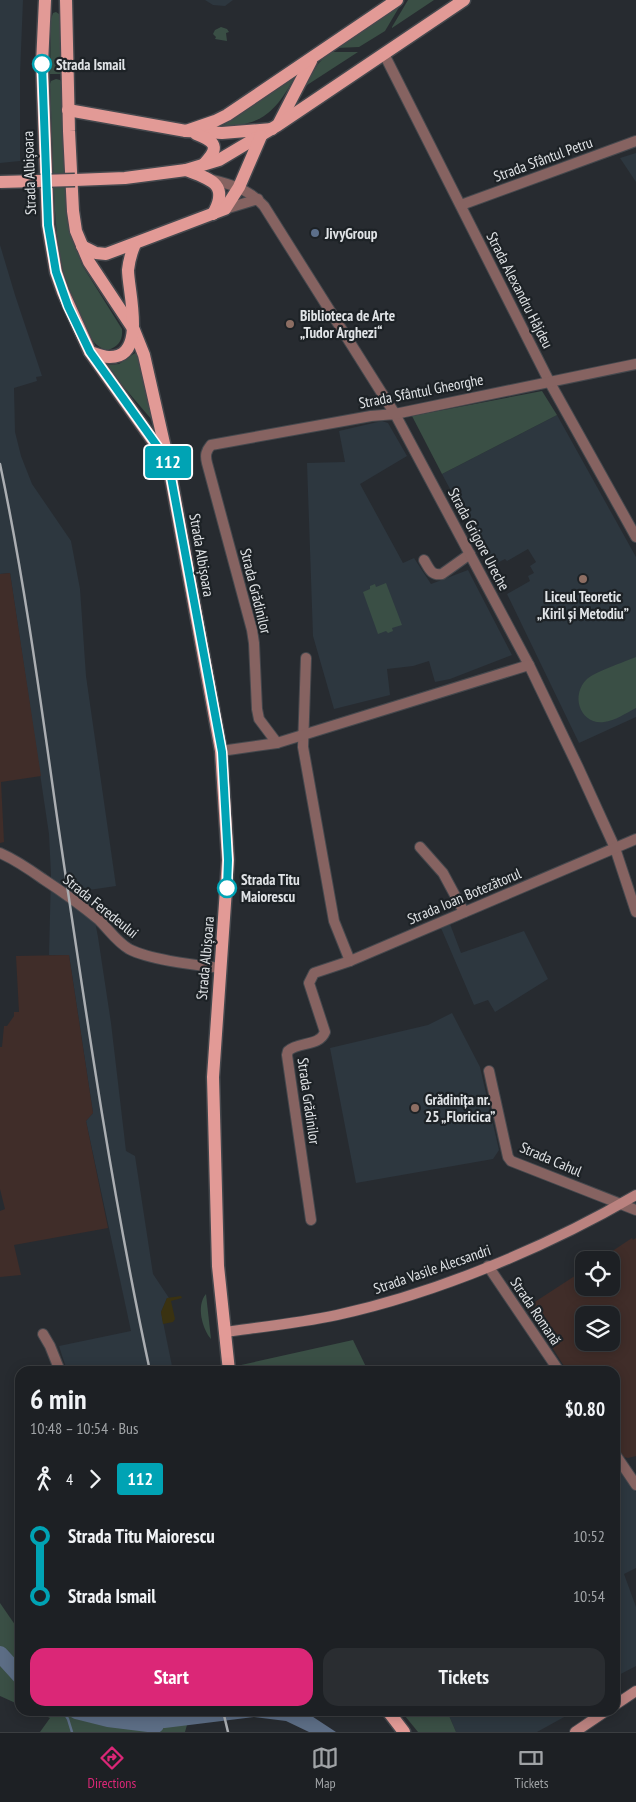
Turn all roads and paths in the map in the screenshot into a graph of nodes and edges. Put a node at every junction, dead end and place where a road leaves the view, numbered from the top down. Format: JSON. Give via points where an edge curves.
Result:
{"nodes":[{"id":1,"x":45,"y":0,"type":"edge"},
{"id":2,"x":397,"y":0,"type":"edge"},
{"id":3,"x":464,"y":0,"type":"edge"},
{"id":4,"x":66,"y":6,"type":"edge"},
{"id":5,"x":44,"y":14,"type":"junction"},
{"id":6,"x":384,"y":54,"type":"junction"},
{"id":7,"x":314,"y":57,"type":"junction"},
{"id":8,"x":68,"y":110,"type":"junction"},
{"id":9,"x":275,"y":127,"type":"junction"},
{"id":10,"x":186,"y":131,"type":"junction"},
{"id":11,"x":260,"y":136,"type":"junction"},
{"id":12,"x":636,"y":141,"type":"edge"},
{"id":13,"x":203,"y":166,"type":"junction"},
{"id":14,"x":186,"y":170,"type":"junction"},
{"id":15,"x":209,"y":179,"type":"junction"},
{"id":16,"x":0,"y":182,"type":"edge"},
{"id":17,"x":239,"y":187,"type":"junction"},
{"id":18,"x":258,"y":199,"type":"junction"},
{"id":19,"x":461,"y":205,"type":"junction"},
{"id":20,"x":226,"y":209,"type":"junction"},
{"id":21,"x":213,"y":214,"type":"junction"},
{"id":22,"x":135,"y":244,"type":"junction"},
{"id":23,"x":82,"y":246,"type":"junction"},
{"id":24,"x":134,"y":330,"type":"junction"},
{"id":25,"x":90,"y":352,"type":"junction"},
{"id":26,"x":636,"y":364,"type":"edge"},
{"id":27,"x":549,"y":381,"type":"junction"},
{"id":28,"x":395,"y":414,"type":"junction"},
{"id":29,"x":211,"y":445,"type":"joint"},
{"id":30,"x":168,"y":461,"type":"junction"},
{"id":31,"x":636,"y":537,"type":"edge"},
{"id":32,"x":470,"y":554,"type":"junction"},
{"id":33,"x":424,"y":560,"type":"dead end"},
{"id":34,"x":306,"y":658,"type":"dead end"},
{"id":35,"x":529,"y":665,"type":"junction"},
{"id":36,"x":304,"y":734,"type":"junction"},
{"id":37,"x":277,"y":743,"type":"junction"},
{"id":38,"x":222,"y":752,"type":"junction"},
{"id":39,"x":636,"y":839,"type":"edge"},
{"id":40,"x":420,"y":847,"type":"dead end"},
{"id":41,"x":615,"y":848,"type":"junction"},
{"id":42,"x":0,"y":853,"type":"edge"},
{"id":43,"x":464,"y":912,"type":"junction"},
{"id":44,"x":636,"y":912,"type":"edge"},
{"id":45,"x":350,"y":961,"type":"junction"},
{"id":46,"x":220,"y":968,"type":"junction"},
{"id":47,"x":309,"y":983,"type":"joint"},
{"id":48,"x":489,"y":1071,"type":"dead end"},
{"id":49,"x":636,"y":1195,"type":"edge"},
{"id":50,"x":620,"y":1204,"type":"junction"},
{"id":51,"x":636,"y":1210,"type":"edge"},
{"id":52,"x":311,"y":1220,"type":"dead end"},
{"id":53,"x":488,"y":1266,"type":"junction"},
{"id":54,"x":224,"y":1332,"type":"junction"},
{"id":55,"x":43,"y":1334,"type":"dead end"},
{"id":56,"x":58,"y":1366,"type":"edge"},
{"id":57,"x":228,"y":1366,"type":"edge"},
{"id":58,"x":554,"y":1366,"type":"edge"},
{"id":59,"x":620,"y":1461,"type":"edge"},
{"id":60,"x":636,"y":1485,"type":"edge"},
{"id":61,"x":636,"y":1691,"type":"edge"},
{"id":62,"x":620,"y":1702,"type":"edge"},
{"id":63,"x":392,"y":1716,"type":"edge"},
{"id":64,"x":601,"y":1716,"type":"edge"},
{"id":65,"x":588,"y":1728,"type":"edge"},
{"id":66,"x":404,"y":1732,"type":"edge"},
{"id":67,"x":575,"y":1732,"type":"edge"}],
"edges":[{"from":1,"to":5,"type":"main road","name":"Strada Albișoara"},
{"from":2,"to":7,"type":"main road"},
{"from":3,"to":6,"type":"main road"},
{"from":4,"to":5,"type":"main road","via":[[52,7]]},
{"from":4,"to":8,"type":"main road","name":"Strada Albișoara"},
{"from":5,"to":25,"type":"main road","name":"Strada Albișoara","via":[[42,76],[49,239],[63,292]]},
{"from":6,"to":9,"type":"main road"},
{"from":6,"to":19,"type":"street","name":"Strada Alexandru Hâjdeu"},
{"from":7,"to":9,"type":"main road"},
{"from":7,"to":10,"type":"main road","via":[[215,121]]},
{"from":8,"to":10,"type":"main road"},
{"from":8,"to":23,"type":"main road","name":"Strada Albișoara","via":[[73,211]]},
{"from":9,"to":10,"type":"main road","via":[[222,133]]},
{"from":9,"to":11,"type":"main road"},
{"from":10,"to":13,"type":"main road","via":[[212,142],[214,151]]},
{"from":11,"to":13,"type":"main road"},
{"from":11,"to":17,"type":"main road"},
{"from":12,"to":19,"type":"street","name":"Strada Sfântul Petru"},
{"from":13,"to":14,"type":"main road"},
{"from":14,"to":15,"type":"main road"},
{"from":14,"to":16,"type":"main road","bridge":true,"via":[[125,178]]},
{"from":15,"to":17,"type":"street","name":"Strada Grigore Ureche"},
{"from":15,"to":21,"type":"main road","via":[[220,194]]},
{"from":17,"to":18,"type":"street","name":"Strada Grigore Ureche"},
{"from":17,"to":20,"type":"main road"},
{"from":18,"to":20,"type":"street"},
{"from":18,"to":28,"type":"street","name":"Strada Grigore Ureche"},
{"from":19,"to":27,"type":"street","name":"Strada Alexandru Hâjdeu"},
{"from":20,"to":21,"type":"main road"},
{"from":21,"to":22,"type":"main road"},
{"from":22,"to":23,"type":"main road","via":[[106,254]]},
{"from":22,"to":24,"type":"main road","via":[[128,271]]},
{"from":23,"to":24,"type":"main road","name":"Strada Albișoara"},
{"from":24,"to":25,"type":"main road","via":[[124,352],[109,357]]},
{"from":24,"to":30,"type":"main road","name":"Strada Albișoara","via":[[144,355]]},
{"from":25,"to":30,"type":"main road","name":"Strada Albișoara"},
{"from":26,"to":27,"type":"street","name":"Strada Sfântul Gheorghe"},
{"from":27,"to":28,"type":"street","name":"Strada Sfântul Gheorghe"},
{"from":27,"to":31,"type":"street","name":"Strada Alexandru Hâjdeu"},
{"from":28,"to":29,"type":"street","name":"Strada Sfântul Gheorghe"},
{"from":28,"to":32,"type":"street","name":"Strada Grigore Ureche"},
{"from":29,"to":37,"type":"street","name":"Strada Grădinilor","via":[[205,457],[252,630],[257,709]]},
{"from":30,"to":38,"type":"main road","name":"Strada Albișoara"},
{"from":32,"to":33,"type":"street","via":[[436,575]]},
{"from":32,"to":35,"type":"street","name":"Strada Grigore Ureche"},
{"from":34,"to":36,"type":"street"},
{"from":35,"to":36,"type":"street"},
{"from":35,"to":41,"type":"street","name":"Strada Grigore Ureche"},
{"from":36,"to":37,"type":"street"},
{"from":36,"to":45,"type":"street","via":[[303,747],[334,922]]},
{"from":37,"to":38,"type":"street"},
{"from":38,"to":46,"type":"main road","name":"Strada Albișoara","via":[[228,860]]},
{"from":39,"to":41,"type":"street","name":"Strada Ioan Botezătorul"},
{"from":40,"to":43,"type":"street","via":[[443,873]]},
{"from":41,"to":43,"type":"street","name":"Strada Ioan Botezătorul"},
{"from":41,"to":44,"type":"street","name":"Strada Grigore Ureche"},
{"from":42,"to":46,"type":"street","name":"Strada Feredeului","via":[[68,895],[130,949],[173,961]]},
{"from":43,"to":45,"type":"street","name":"Strada Ioan Botezătorul"},
{"from":45,"to":47,"type":"street","name":"Strada Ioan Botezătorul","via":[[314,973]]},
{"from":46,"to":54,"type":"main road","name":"Strada Albișoara","via":[[213,1077],[218,1266]]},
{"from":47,"to":52,"type":"street","name":"Strada Grădinilor","via":[[325,1032],[318,1041],[291,1047],[287,1055]]},
{"from":48,"to":50,"type":"street","name":"Strada Cahul","via":[[511,1161]]},
{"from":49,"to":50,"type":"main road","name":"Strada Vasile Alecsandri"},
{"from":50,"to":51,"type":"street","name":"Strada Cahul"},
{"from":50,"to":53,"type":"main road","name":"Strada Vasile Alecsandri","via":[[546,1242]]},
{"from":53,"to":54,"type":"main road","name":"Strada Vasile Alecsandri","via":[[358,1310]]},
{"from":53,"to":58,"type":"street","name":"Strada Romană"},
{"from":54,"to":57,"type":"main road","name":"Strada Albișoara"},
{"from":55,"to":56,"type":"street"},
{"from":59,"to":60,"type":"street"},
{"from":61,"to":62,"type":"main road"},
{"from":63,"to":66,"type":"main road"},
{"from":64,"to":65,"type":"main road"},
{"from":65,"to":67,"type":"main road"}]}
